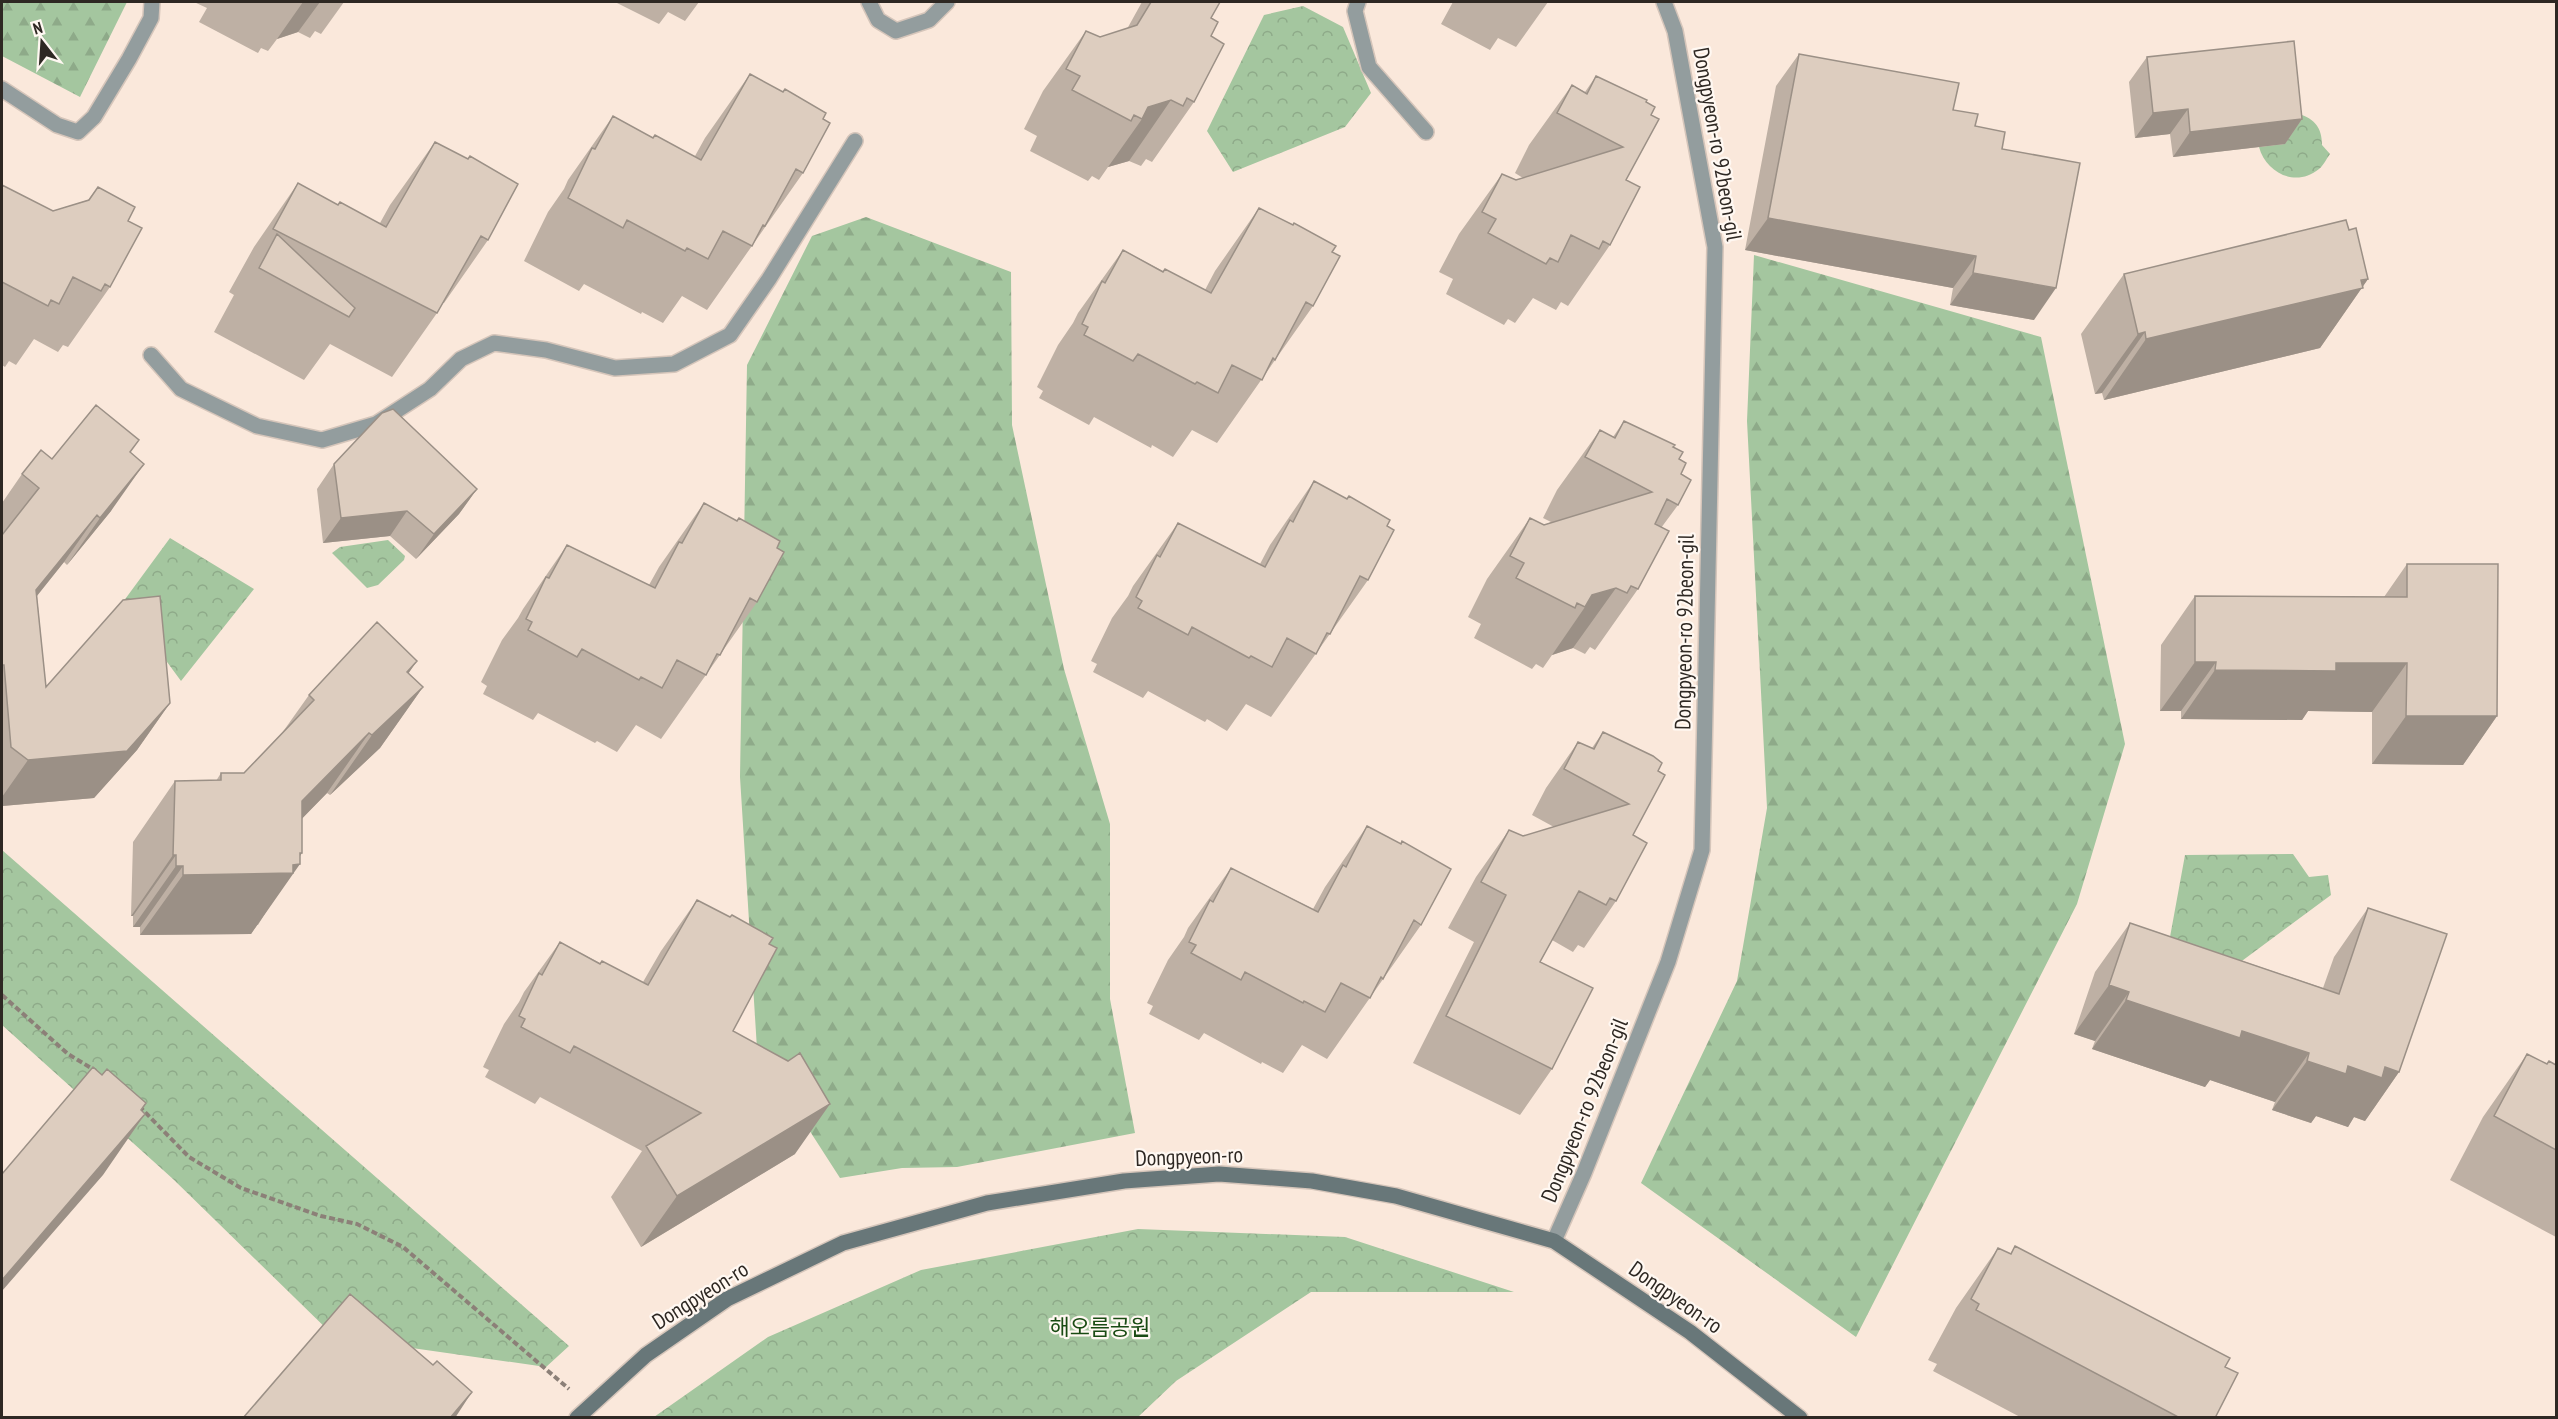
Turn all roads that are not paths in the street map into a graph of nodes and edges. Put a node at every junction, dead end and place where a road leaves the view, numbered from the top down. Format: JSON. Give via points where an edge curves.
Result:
{"nodes":[{"id":1,"x":152,"y":2,"type":"edge"},
{"id":2,"x":869,"y":2,"type":"edge"},
{"id":3,"x":947,"y":2,"type":"edge"},
{"id":4,"x":1358,"y":2,"type":"edge"},
{"id":5,"x":1664,"y":2,"type":"edge"},
{"id":6,"x":2,"y":89,"type":"edge"},
{"id":7,"x":1426,"y":132,"type":"dead end"},
{"id":8,"x":855,"y":141,"type":"dead end"},
{"id":9,"x":152,"y":355,"type":"dead end"},
{"id":10,"x":1554,"y":1241,"type":"junction"},
{"id":11,"x":577,"y":1418,"type":"edge"},
{"id":12,"x":1800,"y":1418,"type":"edge"}],
"edges":[{"from":1,"to":6,"type":"street","via":[[151,18],[129,59],[94,117],[78,132],[57,125]]},
{"from":2,"to":3,"type":"street","via":[[878,20],[896,31],[929,21]]},
{"from":4,"to":7,"type":"street","via":[[1355,11],[1369,67]]},
{"from":5,"to":10,"type":"street","name":"Dongpyeon-ro 92beon-gil","via":[[1675,31],[1715,247],[1702,850],[1668,962]]},
{"from":8,"to":9,"type":"street","via":[[730,335],[675,364],[615,368],[546,350],[494,343],[461,359],[430,388],[376,424],[321,440],[257,426],[182,389]]},
{"from":10,"to":11,"type":"street","name":"Dongpyeon-ro","via":[[1396,1196],[1312,1181],[1219,1174],[1124,1181],[987,1203],[843,1243],[727,1299],[646,1355]]},
{"from":10,"to":12,"type":"street","name":"Dongpyeon-ro","via":[[1690,1332]]}]}
